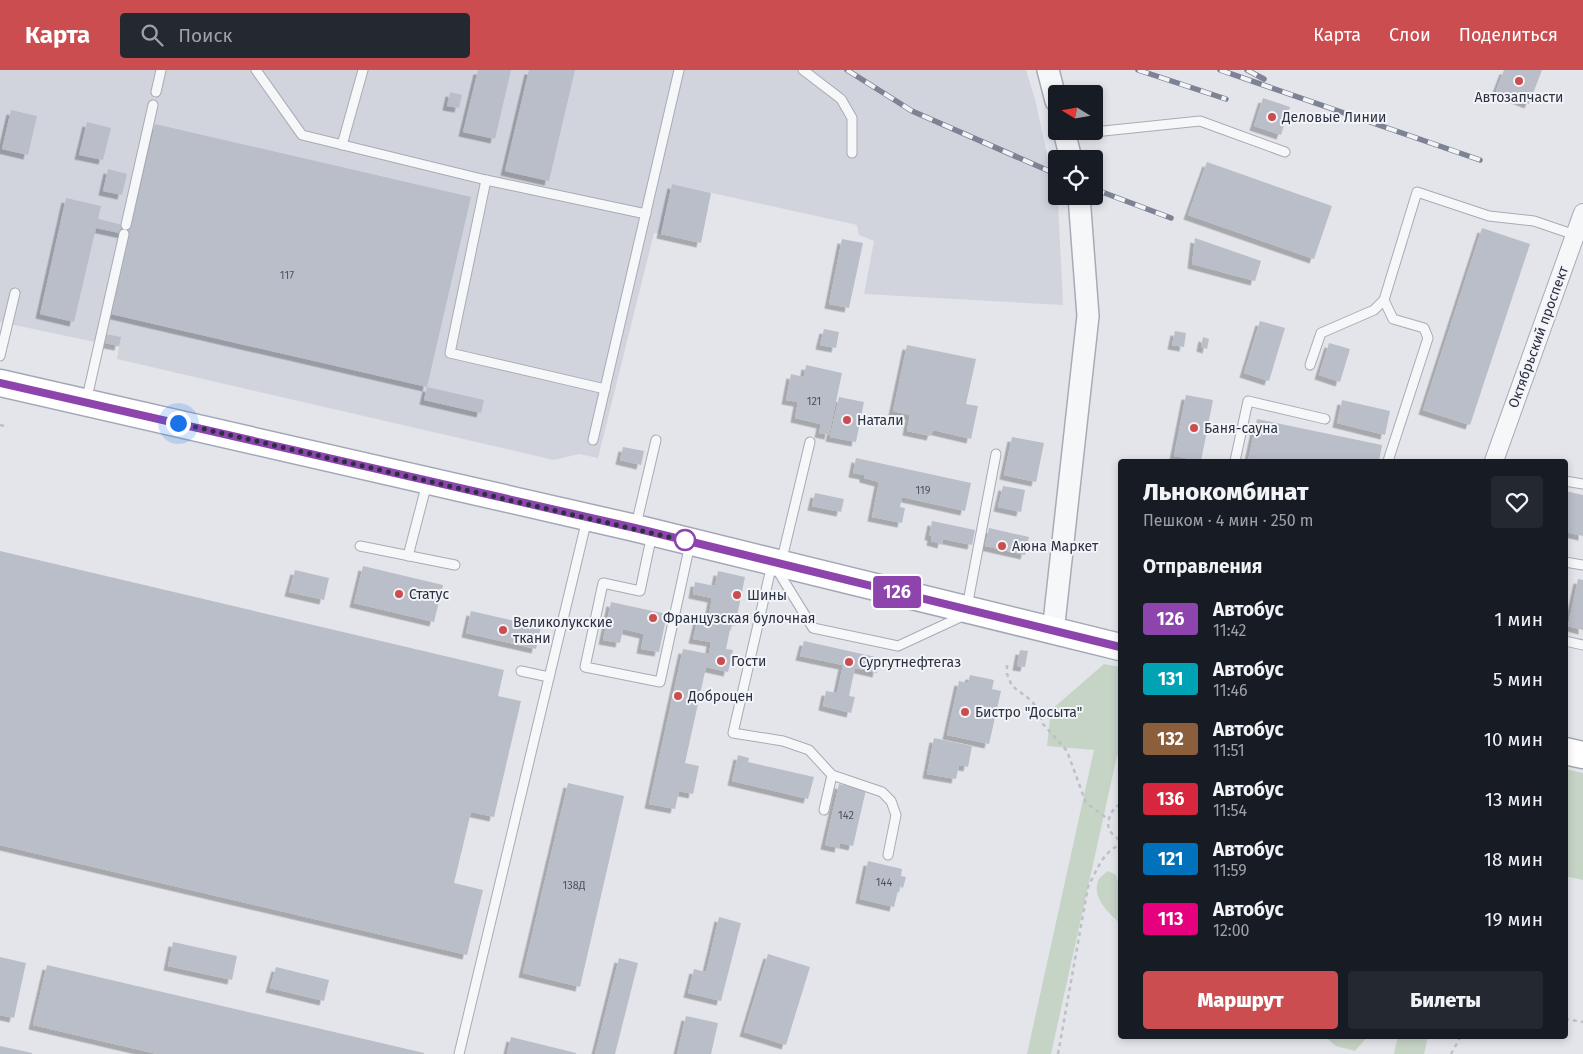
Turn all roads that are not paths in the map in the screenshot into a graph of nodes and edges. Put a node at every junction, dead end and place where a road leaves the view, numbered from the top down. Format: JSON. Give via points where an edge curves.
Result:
{"nodes":[{"id":1,"x":161,"y":70,"type":"edge"},
{"id":2,"x":256,"y":70,"type":"edge"},
{"id":3,"x":363,"y":70,"type":"edge"},
{"id":4,"x":680,"y":70,"type":"edge"},
{"id":5,"x":803,"y":70,"type":"edge"},
{"id":6,"x":1048,"y":70,"type":"edge"},
{"id":7,"x":1052,"y":85,"type":"edge"},
{"id":8,"x":156,"y":92,"type":"dead end"},
{"id":9,"x":153,"y":105,"type":"dead end"},
{"id":10,"x":1103,"y":129,"type":"edge"},
{"id":11,"x":342,"y":144,"type":"junction"},
{"id":12,"x":1285,"y":152,"type":"dead end"},
{"id":13,"x":852,"y":153,"type":"dead end"},
{"id":14,"x":486,"y":180,"type":"junction"},
{"id":15,"x":1080,"y":205,"type":"edge"},
{"id":16,"x":1583,"y":213,"type":"edge"},
{"id":17,"x":646,"y":214,"type":"junction"},
{"id":18,"x":1575,"y":235,"type":"junction"},
{"id":19,"x":15,"y":293,"type":"dead end"},
{"id":20,"x":1384,"y":300,"type":"junction"},
{"id":21,"x":0,"y":356,"type":"edge"},
{"id":22,"x":1310,"y":365,"type":"dead end"},
{"id":23,"x":0,"y":383,"type":"edge"},
{"id":24,"x":605,"y":389,"type":"junction"},
{"id":25,"x":86,"y":402,"type":"junction"},
{"id":26,"x":1324,"y":419,"type":"dead end"},
{"id":27,"x":593,"y":440,"type":"dead end"},
{"id":28,"x":656,"y":440,"type":"dead end"},
{"id":29,"x":810,"y":442,"type":"dead end"},
{"id":30,"x":996,"y":454,"type":"dead end"},
{"id":31,"x":1235,"y":459,"type":"edge"},
{"id":32,"x":1389,"y":459,"type":"edge"},
{"id":33,"x":1495,"y":459,"type":"edge"},
{"id":34,"x":428,"y":480,"type":"junction"},
{"id":35,"x":1568,"y":482,"type":"edge"},
{"id":36,"x":1583,"y":484,"type":"edge"},
{"id":37,"x":588,"y":517,"type":"junction"},
{"id":38,"x":644,"y":530,"type":"junction"},
{"id":39,"x":690,"y":542,"type":"junction"},
{"id":40,"x":360,"y":546,"type":"dead end"},
{"id":41,"x":408,"y":556,"type":"junction"},
{"id":42,"x":776,"y":562,"type":"junction"},
{"id":43,"x":1568,"y":562,"type":"edge"},
{"id":44,"x":455,"y":565,"type":"dead end"},
{"id":45,"x":1583,"y":565,"type":"edge"},
{"id":46,"x":969,"y":611,"type":"junction"},
{"id":47,"x":1053,"y":632,"type":"junction"},
{"id":48,"x":1568,"y":642,"type":"edge"},
{"id":49,"x":1583,"y":645,"type":"edge"},
{"id":50,"x":1118,"y":647,"type":"edge"},
{"id":51,"x":521,"y":671,"type":"dead end"},
{"id":52,"x":549,"y":677,"type":"junction"},
{"id":53,"x":1568,"y":752,"type":"edge"},
{"id":54,"x":1583,"y":755,"type":"edge"},
{"id":55,"x":832,"y":775,"type":"junction"},
{"id":56,"x":824,"y":810,"type":"dead end"},
{"id":57,"x":888,"y":855,"type":"dead end"},
{"id":58,"x":458,"y":1054,"type":"edge"}],
"edges":[{"from":1,"to":8,"type":"lane"},
{"from":2,"to":11,"type":"lane","via":[[302,135]]},
{"from":3,"to":11,"type":"lane"},
{"from":4,"to":17,"type":"lane"},
{"from":5,"to":13,"type":"lane","via":[[841,99],[852,118]]},
{"from":6,"to":7,"type":"street"},
{"from":9,"to":25,"type":"lane"},
{"from":10,"to":12,"type":"lane","via":[[1200,120]]},
{"from":11,"to":14,"type":"lane"},
{"from":14,"to":17,"type":"lane"},
{"from":14,"to":24,"type":"lane","via":[[450,353]]},
{"from":15,"to":47,"type":"street","via":[[1088,316]]},
{"from":16,"to":18,"type":"street","name":"Октябрьский проспект"},
{"from":17,"to":24,"type":"lane"},
{"from":18,"to":20,"type":"lane","via":[[1534,221],[1489,216],[1418,192]]},
{"from":18,"to":33,"type":"street","name":"Октябрьский проспект"},
{"from":19,"to":21,"type":"lane"},
{"from":20,"to":22,"type":"lane","via":[[1374,310],[1321,333]]},
{"from":20,"to":32,"type":"lane","via":[[1394,319],[1424,328],[1428,338]]},
{"from":23,"to":25,"type":"main road"},
{"from":24,"to":27,"type":"lane"},
{"from":25,"to":34,"type":"main road"},
{"from":26,"to":31,"type":"lane","via":[[1248,401]]},
{"from":28,"to":38,"type":"lane"},
{"from":29,"to":42,"type":"lane"},
{"from":30,"to":46,"type":"lane"},
{"from":34,"to":37,"type":"main road"},
{"from":34,"to":41,"type":"lane"},
{"from":35,"to":36,"type":"lane"},
{"from":37,"to":38,"type":"main road"},
{"from":37,"to":52,"type":"lane"},
{"from":38,"to":39,"type":"main road"},
{"from":38,"to":39,"type":"lane","via":[[640,591],[603,583],[585,666],[660,682]]},
{"from":39,"to":42,"type":"main road"},
{"from":40,"to":41,"type":"lane"},
{"from":41,"to":44,"type":"lane"},
{"from":42,"to":46,"type":"main road"},
{"from":42,"to":46,"type":"lane","via":[[813,628],[898,646]]},
{"from":42,"to":55,"type":"lane","via":[[733,733],[783,741],[809,750]]},
{"from":43,"to":45,"type":"lane"},
{"from":46,"to":47,"type":"main road"},
{"from":47,"to":50,"type":"main road"},
{"from":48,"to":49,"type":"lane"},
{"from":51,"to":52,"type":"lane"},
{"from":52,"to":58,"type":"lane"},
{"from":53,"to":54,"type":"main road"},
{"from":55,"to":56,"type":"lane"},
{"from":55,"to":57,"type":"lane","via":[[882,792],[891,801],[896,815]]}]}
